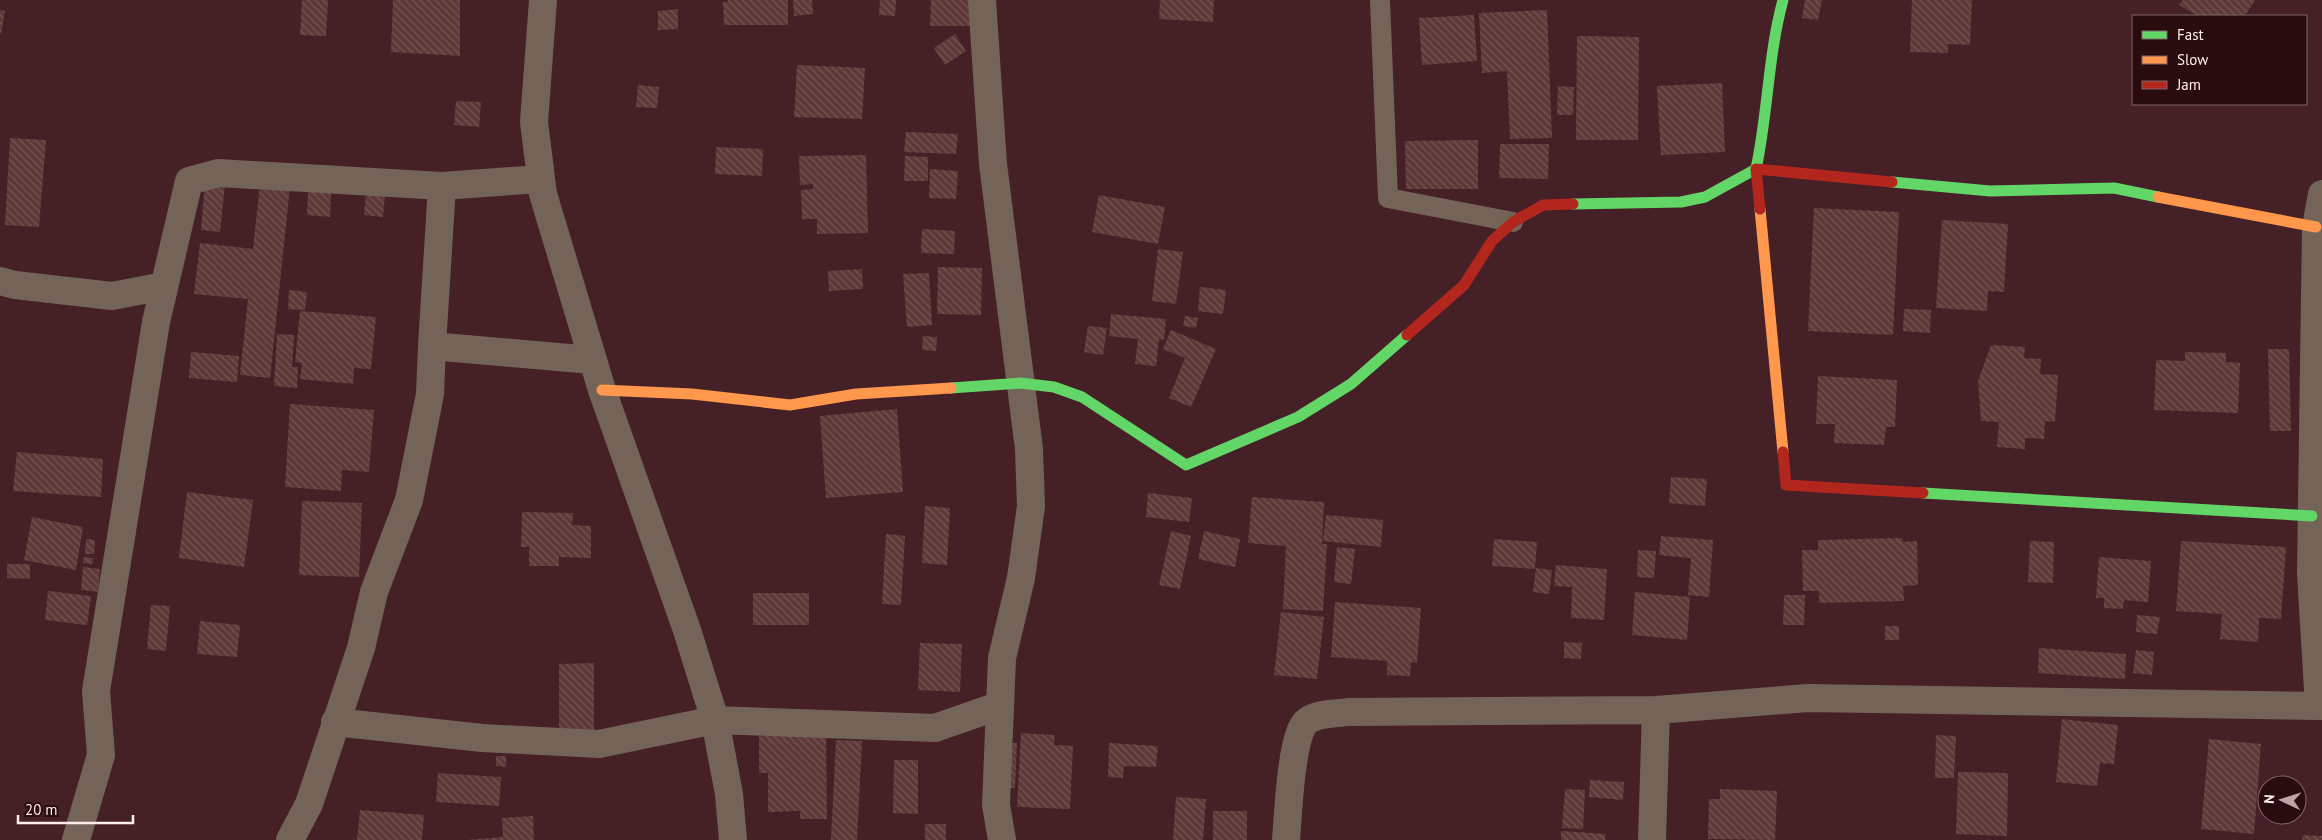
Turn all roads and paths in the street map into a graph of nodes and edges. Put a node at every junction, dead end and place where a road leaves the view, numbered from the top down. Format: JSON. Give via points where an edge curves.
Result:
{"nodes":[{"id":1,"x":543,"y":0,"type":"edge"},
{"id":2,"x":982,"y":0,"type":"edge"},
{"id":3,"x":1380,"y":0,"type":"edge"},
{"id":4,"x":1783,"y":0,"type":"edge"},
{"id":5,"x":1756,"y":169,"type":"junction"},
{"id":6,"x":540,"y":179,"type":"junction"},
{"id":7,"x":442,"y":186,"type":"junction"},
{"id":8,"x":2322,"y":194,"type":"edge"},
{"id":9,"x":1513,"y":222,"type":"junction"},
{"id":10,"x":2316,"y":227,"type":"junction"},
{"id":11,"x":0,"y":281,"type":"edge"},
{"id":12,"x":164,"y":286,"type":"junction"},
{"id":13,"x":432,"y":346,"type":"junction"},
{"id":14,"x":592,"y":360,"type":"junction"},
{"id":15,"x":1020,"y":383,"type":"junction"},
{"id":16,"x":602,"y":390,"type":"junction"},
{"id":17,"x":2312,"y":516,"type":"junction"},
{"id":18,"x":998,"y":706,"type":"junction"},
{"id":19,"x":2320,"y":706,"type":"edge"},
{"id":20,"x":1656,"y":710,"type":"junction"},
{"id":21,"x":714,"y":720,"type":"junction"},
{"id":22,"x":335,"y":722,"type":"junction"},
{"id":23,"x":76,"y":840,"type":"edge"},
{"id":24,"x":290,"y":840,"type":"edge"},
{"id":25,"x":733,"y":840,"type":"edge"},
{"id":26,"x":1002,"y":840,"type":"edge"},
{"id":27,"x":1286,"y":840,"type":"edge"},
{"id":28,"x":1652,"y":840,"type":"edge"}],
"edges":[{"from":1,"to":6,"type":"street","via":[[534,122]]},
{"from":2,"to":15,"type":"street","via":[[993,164]]},
{"from":3,"to":9,"type":"lane","via":[[1388,198]]},
{"from":4,"to":5,"type":"street","via":[[1775,27],[1762,145]]},
{"from":5,"to":9,"type":"street","via":[[1705,197],[1681,202],[1543,205]]},
{"from":5,"to":10,"type":"street","via":[[1990,191],[2114,188]]},
{"from":5,"to":17,"type":"street","via":[[1786,485]]},
{"from":6,"to":7,"type":"street"},
{"from":6,"to":14,"type":"street"},
{"from":7,"to":12,"type":"street","via":[[218,173],[189,181]]},
{"from":7,"to":13,"type":"street"},
{"from":8,"to":10,"type":"street"},
{"from":9,"to":15,"type":"street","via":[[1492,241],[1464,285],[1351,384],[1298,417],[1186,465],[1082,397],[1054,387]]},
{"from":10,"to":17,"type":"street"},
{"from":11,"to":12,"type":"street","via":[[112,296]]},
{"from":12,"to":23,"type":"street","via":[[96,691],[101,756]]},
{"from":13,"to":14,"type":"street"},
{"from":13,"to":22,"type":"street","via":[[430,394],[409,500],[374,592],[361,648]]},
{"from":14,"to":16,"type":"street"},
{"from":15,"to":16,"type":"street","via":[[856,394],[790,405],[692,394]]},
{"from":15,"to":18,"type":"street","via":[[1029,449],[1031,506],[1021,578],[1002,658]]},
{"from":16,"to":21,"type":"street","via":[[687,630]]},
{"from":17,"to":19,"type":"street","via":[[2311,574]]},
{"from":18,"to":21,"type":"street","via":[[935,728]]},
{"from":18,"to":26,"type":"street","via":[[996,805]]},
{"from":19,"to":20,"type":"street","via":[[1808,698]]},
{"from":20,"to":27,"type":"street","via":[[1348,712],[1316,716],[1305,721],[1296,739]]},
{"from":20,"to":28,"type":"street"},
{"from":21,"to":22,"type":"street","via":[[599,744],[482,738]]},
{"from":21,"to":25,"type":"street"},
{"from":22,"to":24,"type":"street","via":[[309,804]]}]}
